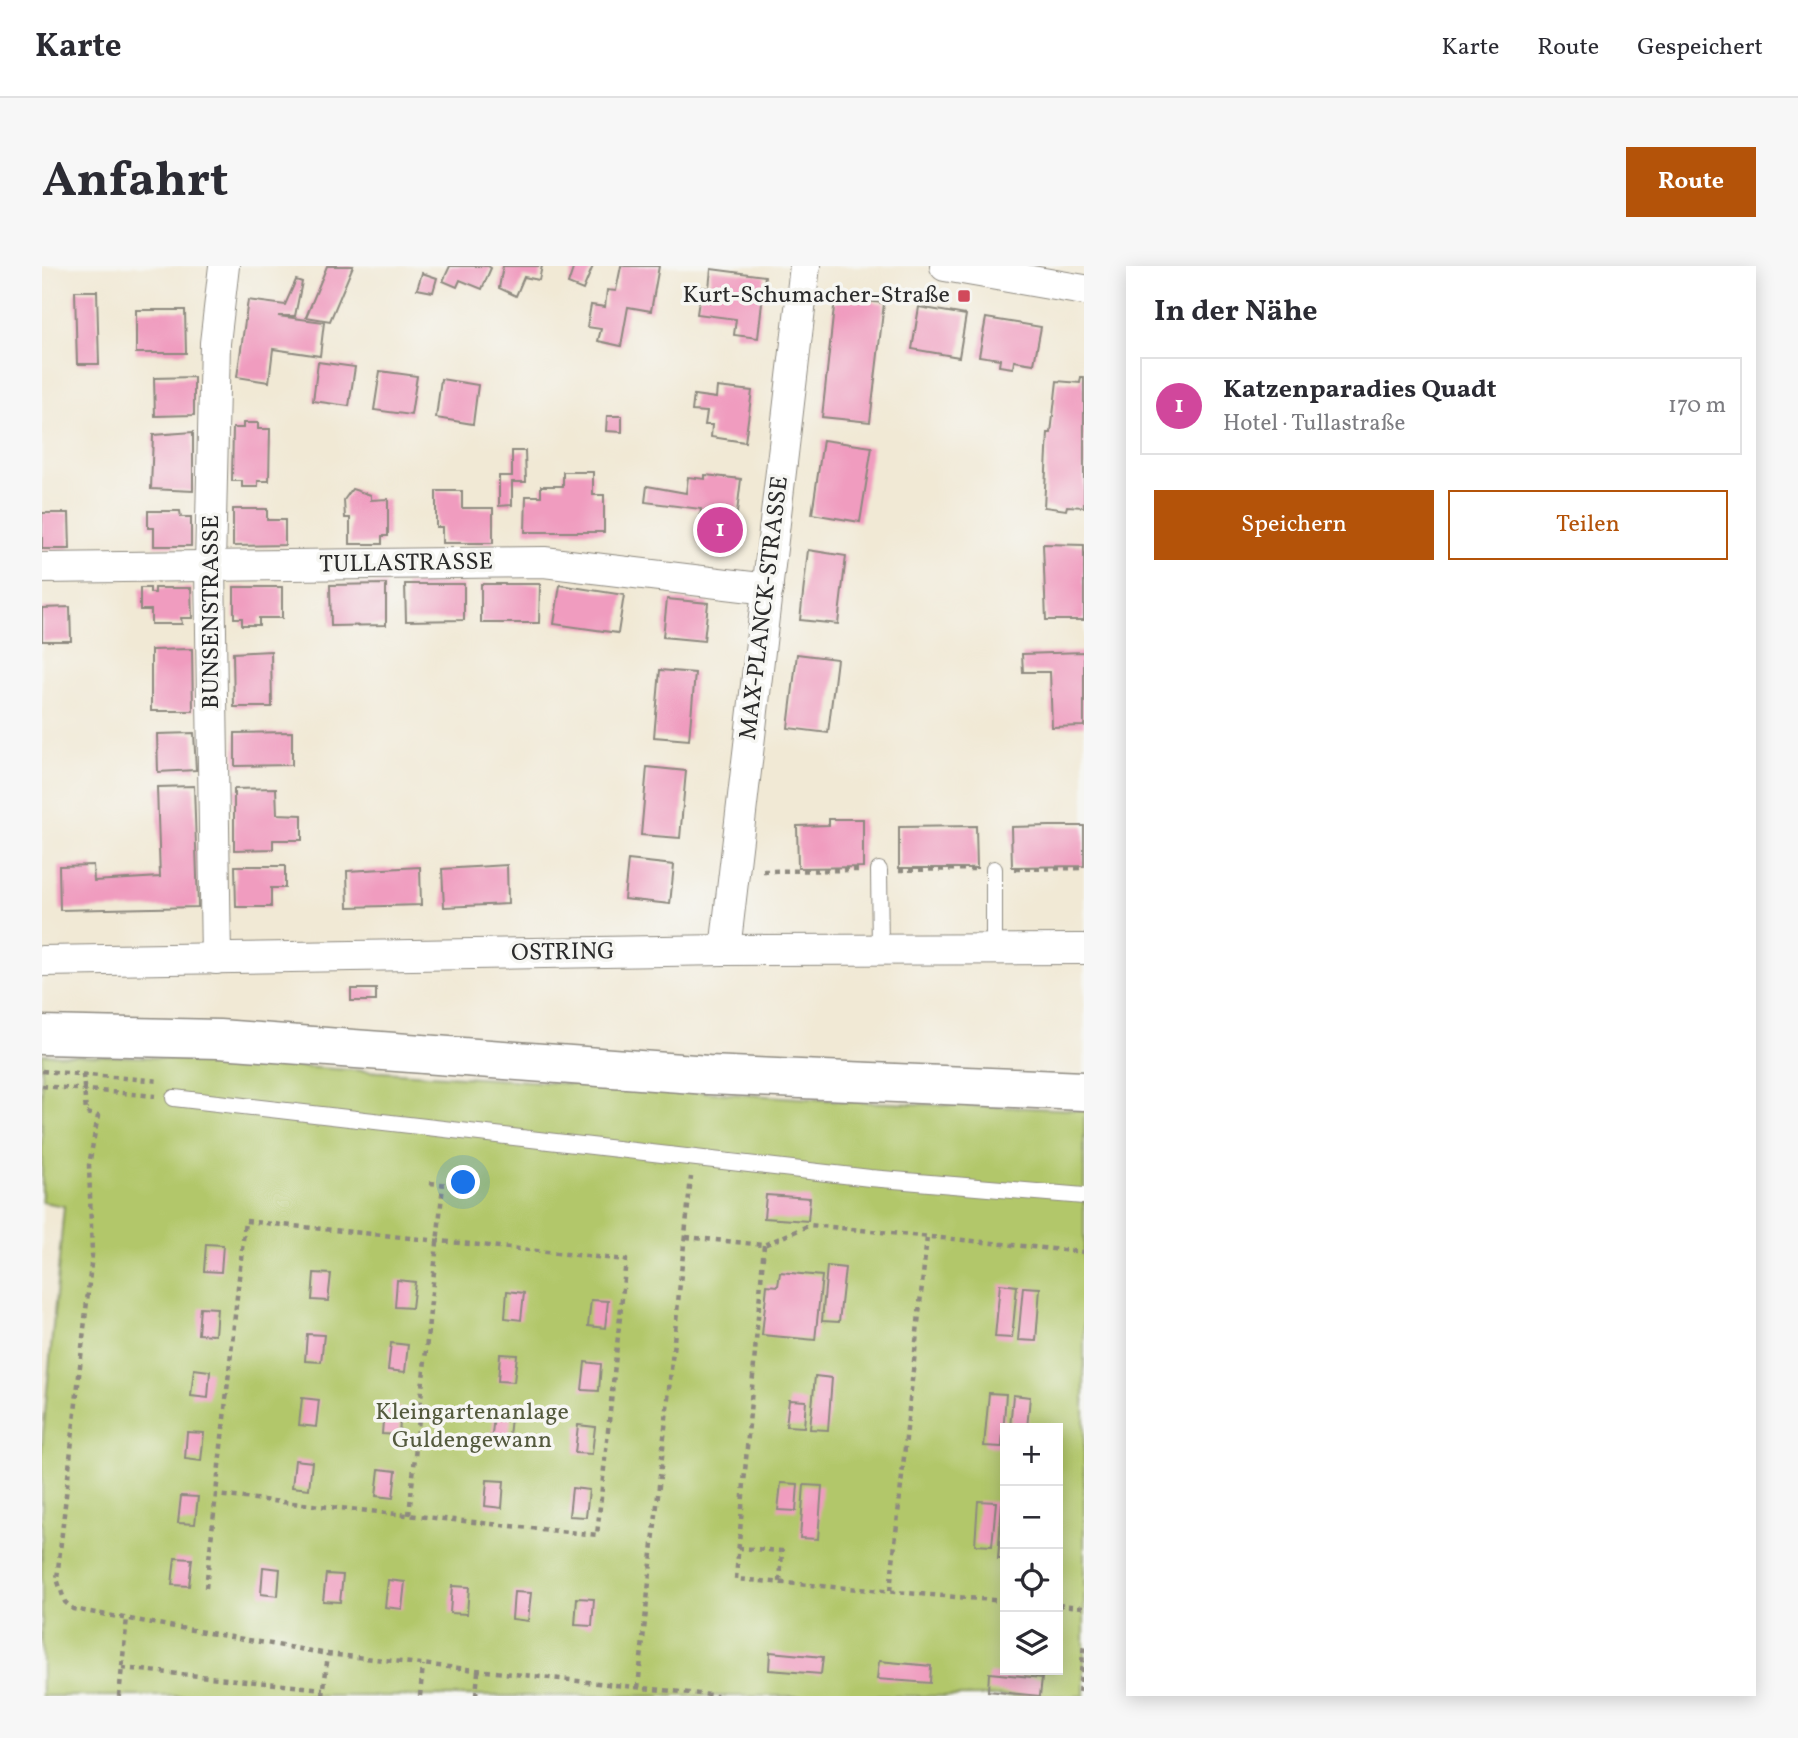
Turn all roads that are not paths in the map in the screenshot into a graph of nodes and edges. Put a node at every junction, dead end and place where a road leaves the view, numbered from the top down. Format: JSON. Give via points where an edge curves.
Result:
{"nodes":[{"id":1,"x":224,"y":266,"type":"edge"},
{"id":2,"x":805,"y":266,"type":"edge"},
{"id":3,"x":945,"y":266,"type":"edge"},
{"id":4,"x":1084,"y":290,"type":"edge"},
{"id":5,"x":210,"y":566,"type":"junction"},
{"id":6,"x":42,"y":568,"type":"edge"},
{"id":7,"x":768,"y":589,"type":"junction"},
{"id":8,"x":994,"y":869,"type":"road end"},
{"id":9,"x":879,"y":870,"type":"road end"},
{"id":10,"x":994,"y":949,"type":"junction"},
{"id":11,"x":1084,"y":949,"type":"edge"},
{"id":12,"x":725,"y":950,"type":"junction"},
{"id":13,"x":880,"y":950,"type":"junction"},
{"id":14,"x":216,"y":959,"type":"junction"},
{"id":15,"x":42,"y":961,"type":"edge"},
{"id":16,"x":42,"y":1035,"type":"edge"},
{"id":17,"x":1084,"y":1091,"type":"edge"},
{"id":18,"x":174,"y":1098,"type":"road end"},
{"id":19,"x":1084,"y":1196,"type":"edge"}],
"edges":[{"from":1,"to":5,"type":"street","name":"BUNSENSTRASSE","via":[[215,342]]},
{"from":2,"to":7,"type":"street","name":"MAX-PLANCK-STRASSE"},
{"from":3,"to":4,"type":"street"},
{"from":5,"to":6,"type":"street","name":"TULLASTRASSE"},
{"from":5,"to":7,"type":"street","name":"TULLASTRASSE","via":[[544,562]]},
{"from":5,"to":14,"type":"street","name":"BUNSENSTRASSE"},
{"from":7,"to":12,"type":"street","name":"MAX-PLANCK-STRASSE"},
{"from":8,"to":10,"type":"lane"},
{"from":9,"to":13,"type":"lane"},
{"from":10,"to":11,"type":"street","name":"OSTRING"},
{"from":10,"to":13,"type":"street","name":"OSTRING"},
{"from":12,"to":13,"type":"street","name":"OSTRING"},
{"from":12,"to":14,"type":"street","name":"OSTRING"},
{"from":14,"to":15,"type":"street","name":"OSTRING"},
{"from":16,"to":17,"type":"street","via":[[219,1039],[708,1075]]},
{"from":18,"to":19,"type":"lane","via":[[896,1181]]}]}
